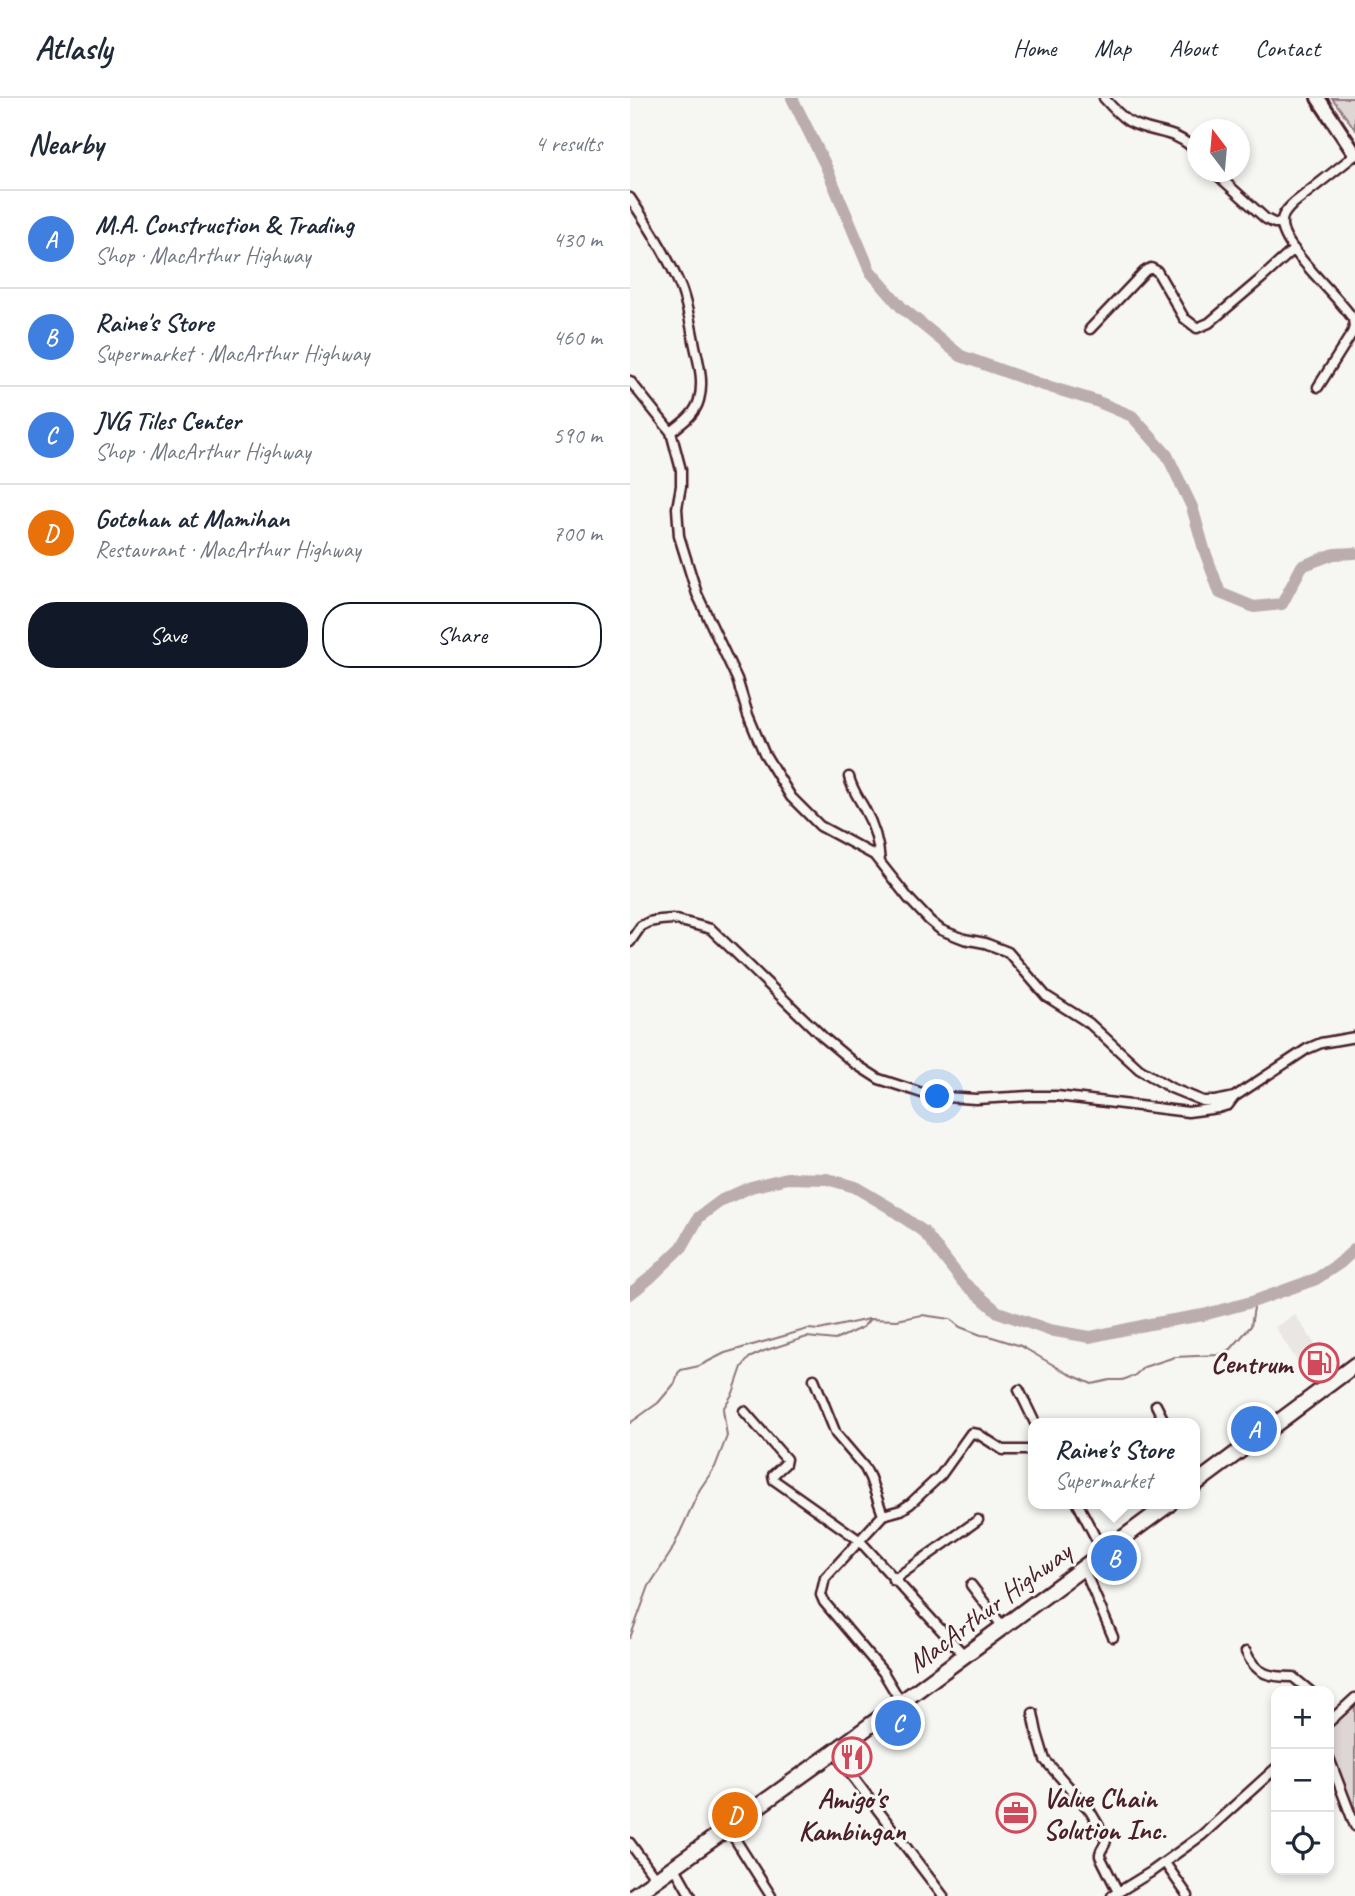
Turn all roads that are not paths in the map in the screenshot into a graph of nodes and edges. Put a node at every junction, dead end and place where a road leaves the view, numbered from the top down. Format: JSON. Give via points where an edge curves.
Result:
{"nodes":[{"id":1,"x":1104,"y":98,"type":"edge"},
{"id":2,"x":1318,"y":98,"type":"edge"},
{"id":3,"x":1187,"y":142,"type":"edge"},
{"id":4,"x":1355,"y":155,"type":"edge"},
{"id":5,"x":1225,"y":182,"type":"edge"},
{"id":6,"x":630,"y":198,"type":"edge"},
{"id":7,"x":1282,"y":223,"type":"junction"},
{"id":8,"x":1294,"y":249,"type":"junction"},
{"id":9,"x":1090,"y":328,"type":"dead end"},
{"id":10,"x":630,"y":381,"type":"edge"},
{"id":11,"x":1318,"y":387,"type":"dead end"},
{"id":12,"x":671,"y":432,"type":"junction"},
{"id":13,"x":849,"y":778,"type":"dead end"},
{"id":14,"x":880,"y":862,"type":"junction"},
{"id":15,"x":630,"y":942,"type":"edge"},
{"id":16,"x":1355,"y":1037,"type":"edge"},
{"id":17,"x":1234,"y":1097,"type":"junction"},
{"id":18,"x":1355,"y":1365,"type":"edge"},
{"id":19,"x":814,"y":1379,"type":"dead end"},
{"id":20,"x":1019,"y":1390,"type":"dead end"},
{"id":21,"x":1156,"y":1405,"type":"dead end"},
{"id":22,"x":744,"y":1411,"type":"dead end"},
{"id":23,"x":1033,"y":1418,"type":"edge"},
{"id":24,"x":1162,"y":1418,"type":"edge"},
{"id":25,"x":1028,"y":1450,"type":"edge"},
{"id":26,"x":1200,"y":1477,"type":"edge"},
{"id":27,"x":1081,"y":1509,"type":"edge"},
{"id":28,"x":1162,"y":1509,"type":"edge"},
{"id":29,"x":883,"y":1515,"type":"junction"},
{"id":30,"x":978,"y":1520,"type":"dead end"},
{"id":31,"x":859,"y":1541,"type":"junction"},
{"id":32,"x":1103,"y":1552,"type":"junction"},
{"id":33,"x":1083,"y":1567,"type":"junction"},
{"id":34,"x":894,"y":1580,"type":"junction"},
{"id":35,"x":971,"y":1585,"type":"dead end"},
{"id":36,"x":1003,"y":1626,"type":"junction"},
{"id":37,"x":1113,"y":1637,"type":"dead end"},
{"id":38,"x":1246,"y":1652,"type":"dead end"},
{"id":39,"x":964,"y":1655,"type":"junction"},
{"id":40,"x":1304,"y":1686,"type":"edge"},
{"id":41,"x":1355,"y":1698,"type":"edge"},
{"id":42,"x":901,"y":1702,"type":"junction"},
{"id":43,"x":1033,"y":1713,"type":"dead end"},
{"id":44,"x":1336,"y":1715,"type":"edge"},
{"id":45,"x":834,"y":1752,"type":"junction"},
{"id":46,"x":1334,"y":1771,"type":"edge"},
{"id":47,"x":1271,"y":1773,"type":"edge"},
{"id":48,"x":1355,"y":1826,"type":"edge"},
{"id":49,"x":728,"y":1828,"type":"junction"},
{"id":50,"x":630,"y":1843,"type":"edge"},
{"id":51,"x":1165,"y":1863,"type":"junction"},
{"id":52,"x":674,"y":1867,"type":"junction"},
{"id":53,"x":656,"y":1879,"type":"junction"},
{"id":54,"x":1115,"y":1894,"type":"edge"},
{"id":55,"x":633,"y":1896,"type":"edge"},
{"id":56,"x":691,"y":1896,"type":"edge"},
{"id":57,"x":771,"y":1896,"type":"edge"},
{"id":58,"x":943,"y":1896,"type":"edge"},
{"id":59,"x":1188,"y":1896,"type":"edge"}],
"edges":[{"from":1,"to":3,"type":"street","via":[[1129,121]]},
{"from":2,"to":4,"type":"main road"},
{"from":4,"to":7,"type":"street","via":[[1294,203]]},
{"from":5,"to":7,"type":"street","via":[[1266,219]]},
{"from":6,"to":12,"type":"street","via":[[681,288],[701,373],[696,409]]},
{"from":7,"to":8,"type":"street"},
{"from":8,"to":9,"type":"street","via":[[1198,328],[1184,318],[1151,268]]},
{"from":8,"to":11,"type":"street","via":[[1354,323]]},
{"from":10,"to":12,"type":"street"},
{"from":12,"to":14,"type":"street","via":[[681,470],[679,536],[697,594],[737,679],[764,753],[791,797],[820,826],[861,846]]},
{"from":13,"to":14,"type":"street","via":[[872,825]]},
{"from":14,"to":17,"type":"street","via":[[930,922],[951,934],[1008,952],[1046,996],[1088,1023],[1152,1079],[1203,1101]]},
{"from":15,"to":17,"type":"street","via":[[641,926],[660,919],[710,929],[854,1063],[879,1079],[922,1093],[976,1099],[1057,1096],[1188,1112],[1228,1105]]},
{"from":16,"to":17,"type":"street","via":[[1307,1049]]},
{"from":18,"to":26,"type":"highway"},
{"from":19,"to":29,"type":"street","via":[[836,1434],[870,1478]]},
{"from":20,"to":23,"type":"street"},
{"from":21,"to":24,"type":"street"},
{"from":22,"to":31,"type":"street","via":[[786,1459],[773,1478]]},
{"from":25,"to":29,"type":"street","via":[[1003,1450],[971,1433],[941,1475],[910,1504]]},
{"from":27,"to":32,"type":"street"},
{"from":28,"to":32,"type":"highway","name":"MacArthur Highway"},
{"from":29,"to":31,"type":"street"},
{"from":30,"to":34,"type":"street"},
{"from":31,"to":34,"type":"street"},
{"from":31,"to":42,"type":"street","via":[[825,1578],[821,1595],[883,1672]]},
{"from":32,"to":33,"type":"highway","name":"MacArthur Highway"},
{"from":33,"to":36,"type":"highway","name":"MacArthur Highway"},
{"from":33,"to":37,"type":"street"},
{"from":34,"to":39,"type":"street"},
{"from":35,"to":36,"type":"street"},
{"from":36,"to":39,"type":"highway","name":"MacArthur Highway"},
{"from":38,"to":40,"type":"street","via":[[1256,1669],[1293,1677]]},
{"from":39,"to":42,"type":"highway","name":"MacArthur Highway"},
{"from":41,"to":44,"type":"street"},
{"from":42,"to":45,"type":"highway","name":"MacArthur Highway"},
{"from":43,"to":54,"type":"street","via":[[1045,1760],[1090,1811],[1106,1838],[1100,1857]]},
{"from":45,"to":49,"type":"highway","name":"MacArthur Highway"},
{"from":45,"to":58,"type":"street"},
{"from":46,"to":48,"type":"street"},
{"from":47,"to":51,"type":"street"},
{"from":49,"to":52,"type":"highway","name":"MacArthur Highway"},
{"from":49,"to":57,"type":"street"},
{"from":50,"to":53,"type":"street"},
{"from":51,"to":54,"type":"street"},
{"from":51,"to":59,"type":"street"},
{"from":52,"to":53,"type":"highway","name":"MacArthur Highway"},
{"from":52,"to":56,"type":"street"},
{"from":53,"to":55,"type":"highway","name":"MacArthur Highway"}]}
